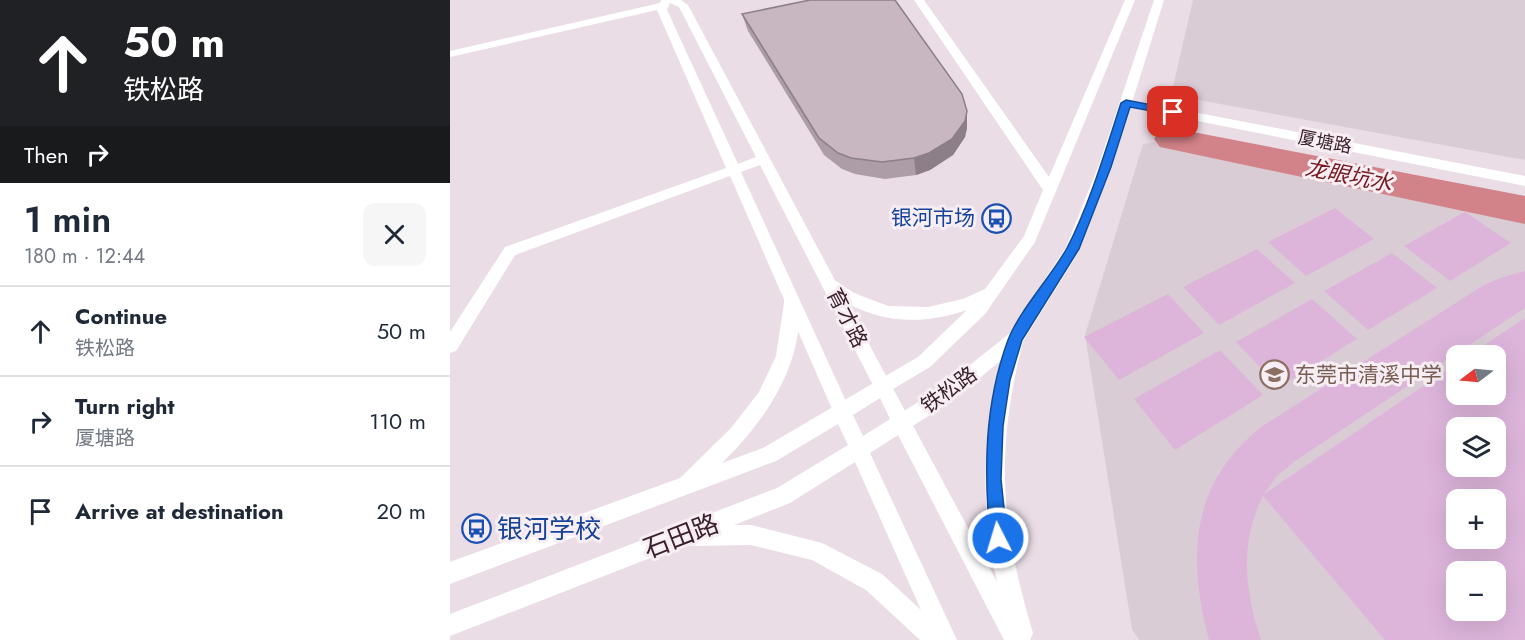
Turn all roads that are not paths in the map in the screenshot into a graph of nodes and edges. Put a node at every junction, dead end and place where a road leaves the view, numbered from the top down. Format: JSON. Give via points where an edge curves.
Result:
{"nodes":[{"id":1,"x":919,"y":0,"type":"edge"},
{"id":2,"x":1130,"y":0,"type":"edge"},
{"id":3,"x":1159,"y":0,"type":"edge"},
{"id":4,"x":668,"y":2,"type":"edge"},
{"id":5,"x":450,"y":54,"type":"edge"},
{"id":6,"x":1126,"y":103,"type":"junction"},
{"id":7,"x":764,"y":159,"type":"junction"},
{"id":8,"x":733,"y":170,"type":"junction"},
{"id":9,"x":1525,"y":181,"type":"edge"},
{"id":10,"x":1050,"y":189,"type":"junction"},
{"id":11,"x":830,"y":285,"type":"junction"},
{"id":12,"x":992,"y":292,"type":"junction"},
{"id":13,"x":791,"y":301,"type":"junction"},
{"id":14,"x":1016,"y":338,"type":"junction"},
{"id":15,"x":450,"y":346,"type":"edge"},
{"id":16,"x":883,"y":387,"type":"junction"},
{"id":17,"x":842,"y":412,"type":"junction"},
{"id":18,"x":901,"y":423,"type":"junction"},
{"id":19,"x":858,"y":449,"type":"junction"},
{"id":20,"x":681,"y":488,"type":"junction"},
{"id":21,"x":682,"y":536,"type":"junction"},
{"id":22,"x":450,"y":573,"type":"edge"},
{"id":23,"x":450,"y":625,"type":"edge"},
{"id":24,"x":933,"y":640,"type":"edge"},
{"id":25,"x":946,"y":640,"type":"edge"},
{"id":26,"x":1016,"y":640,"type":"edge"},
{"id":27,"x":1024,"y":640,"type":"edge"}],
"edges":[{"from":1,"to":10,"type":"street"},
{"from":2,"to":10,"type":"street","name":"铁松路"},
{"from":3,"to":6,"type":"street","name":"铁松路"},
{"from":4,"to":5,"type":"street"},
{"from":4,"to":7,"type":"street","name":"育才路","via":[[683,5]]},
{"from":4,"to":8,"type":"street","name":"育才路","via":[[662,10]]},
{"from":6,"to":9,"type":"street","name":"厦塘路"},
{"from":6,"to":14,"type":"street","name":"铁松路","via":[[1073,249]]},
{"from":7,"to":8,"type":"street"},
{"from":7,"to":11,"type":"street","name":"育才路"},
{"from":8,"to":13,"type":"street","name":"育才路"},
{"from":8,"to":15,"type":"street","via":[[510,251]]},
{"from":10,"to":12,"type":"street","name":"铁松路","via":[[1030,238]]},
{"from":11,"to":12,"type":"street","via":[[868,308],[893,314],[946,312]]},
{"from":11,"to":16,"type":"street","name":"育才路"},
{"from":12,"to":16,"type":"street","name":"铁松路","via":[[924,362]]},
{"from":13,"to":17,"type":"street","name":"育才路"},
{"from":13,"to":20,"type":"street","via":[[789,335],[778,372],[756,412],[723,451]]},
{"from":14,"to":18,"type":"street","name":"铁松路","via":[[947,394]]},
{"from":14,"to":27,"type":"street","via":[[995,426],[993,479],[998,538],[1011,602]]},
{"from":16,"to":17,"type":"street","name":"石田路"},
{"from":16,"to":18,"type":"street","name":"育才路"},
{"from":17,"to":19,"type":"street","name":"育才路"},
{"from":17,"to":20,"type":"street","name":"石田路","via":[[769,455]]},
{"from":18,"to":19,"type":"street","name":"石田路"},
{"from":18,"to":26,"type":"street","name":"育才路"},
{"from":19,"to":21,"type":"street","name":"石田路","via":[[783,495]]},
{"from":19,"to":25,"type":"street","name":"育才路"},
{"from":20,"to":22,"type":"street","name":"石田路"},
{"from":21,"to":23,"type":"street","name":"石田路"},
{"from":21,"to":24,"type":"street","via":[[751,535],[815,550],[874,582]]}]}
